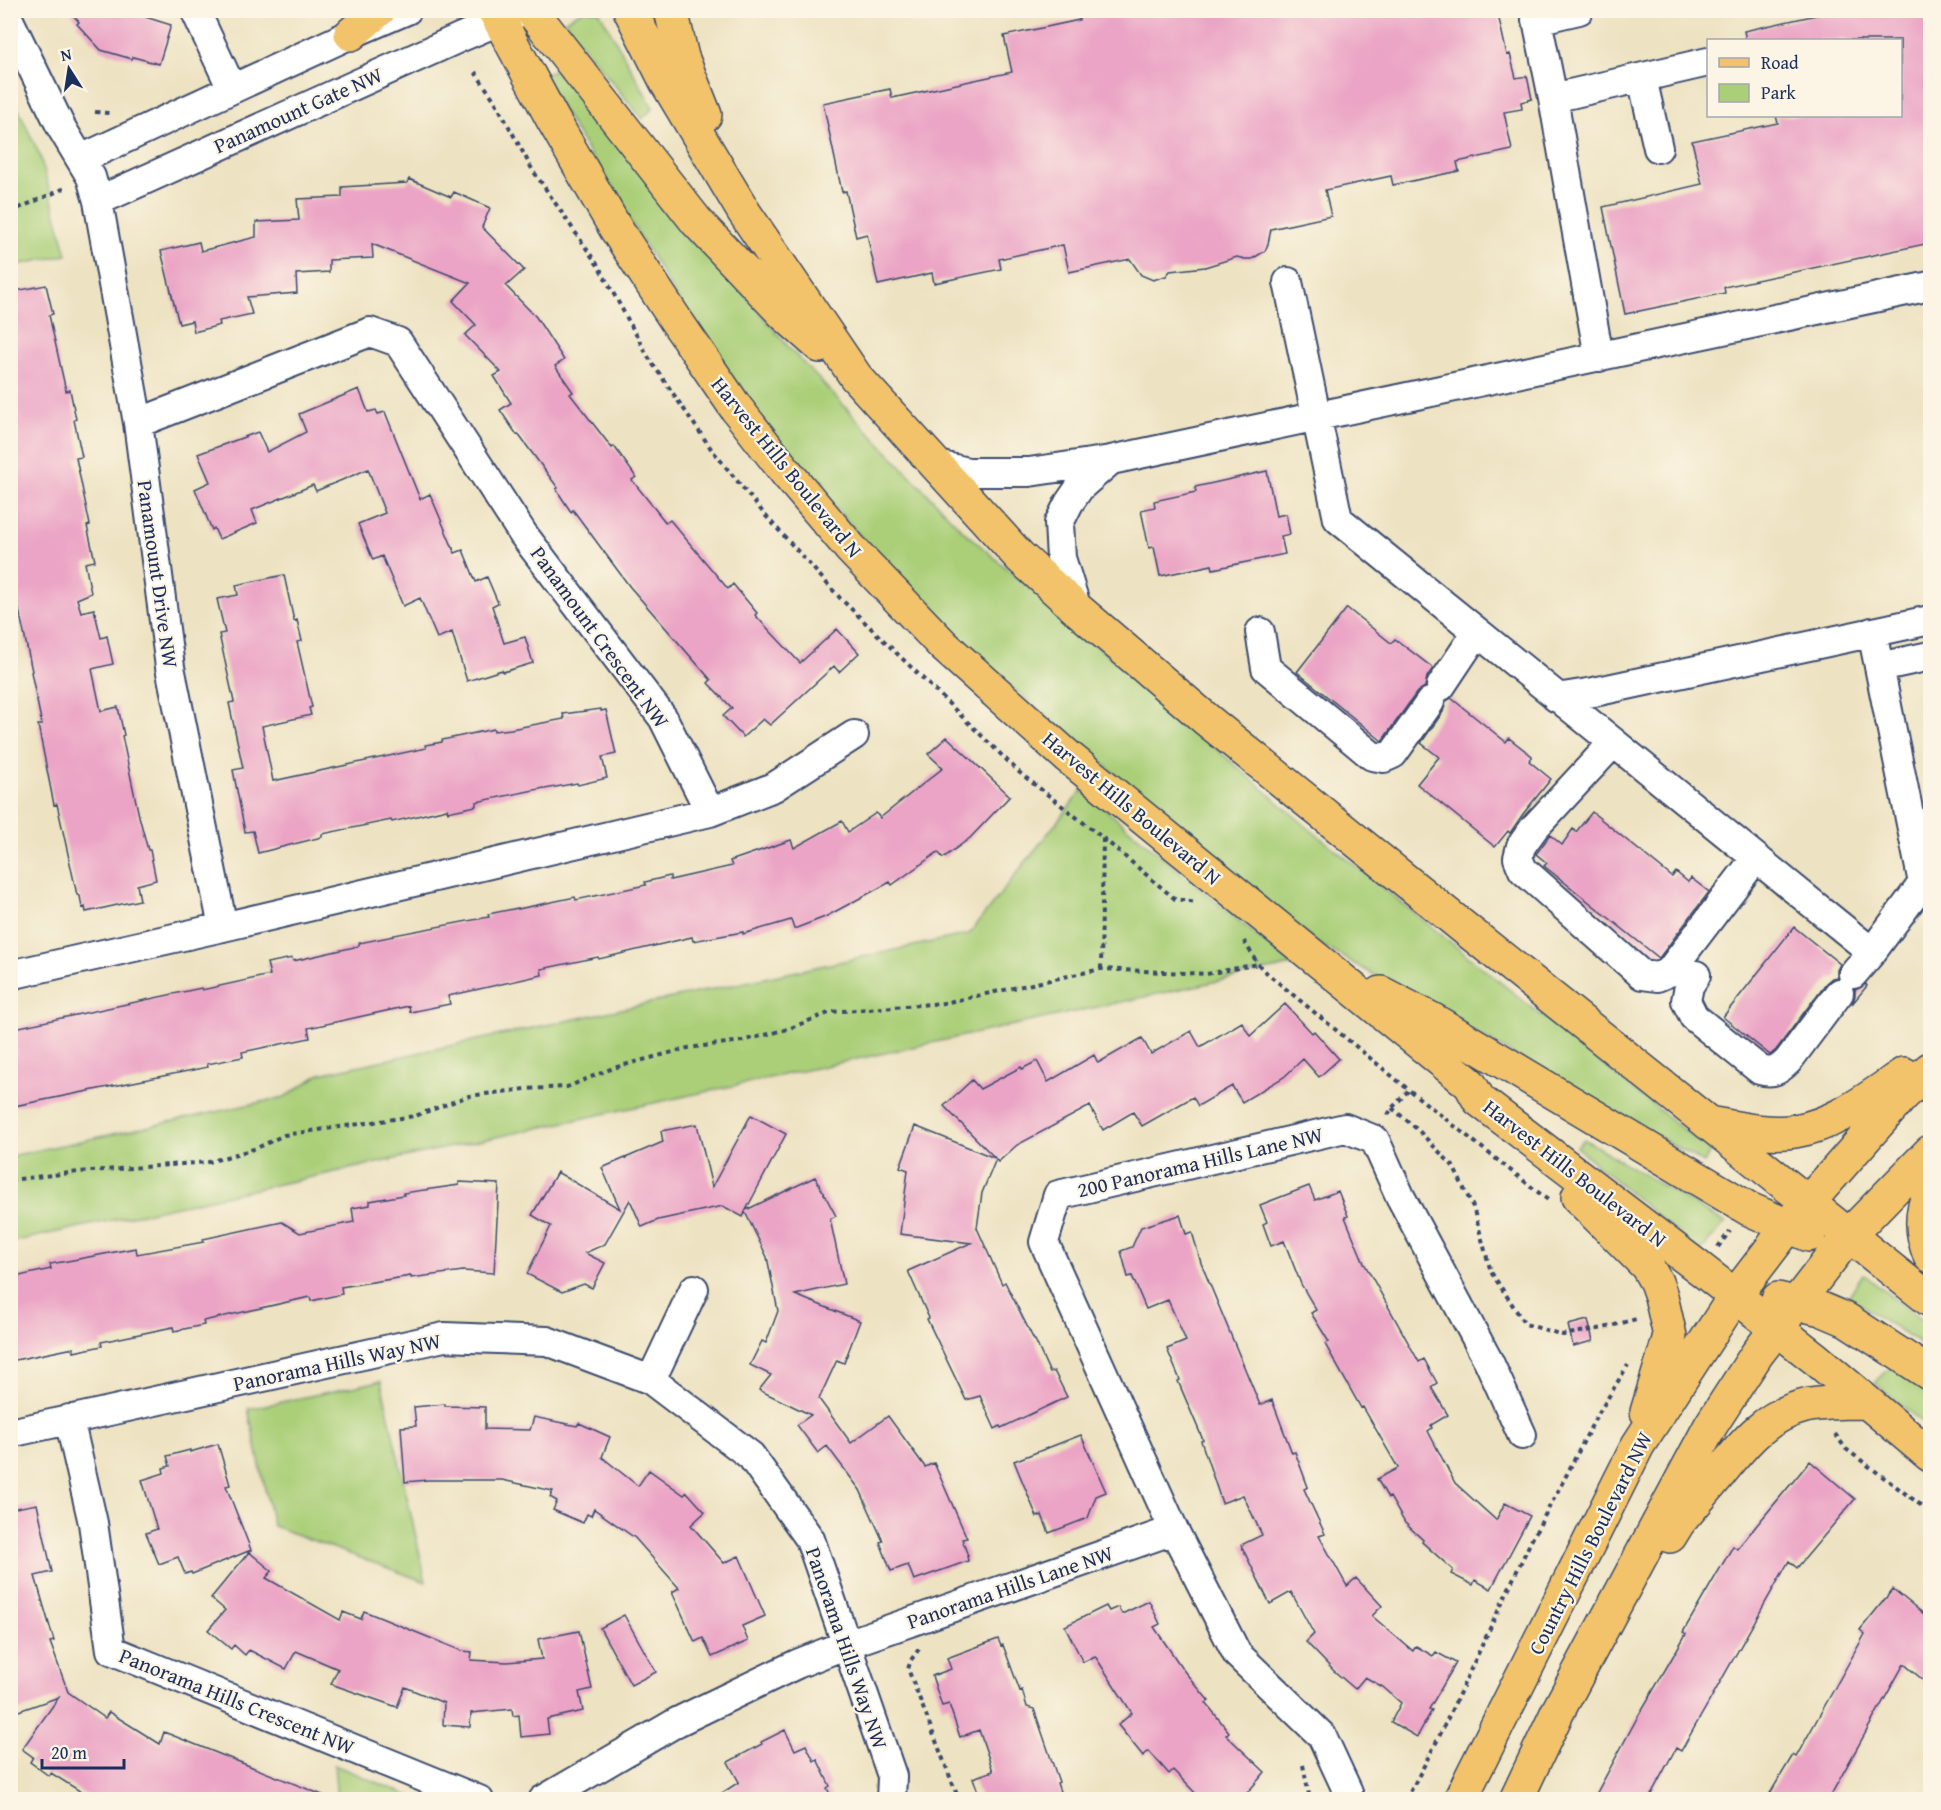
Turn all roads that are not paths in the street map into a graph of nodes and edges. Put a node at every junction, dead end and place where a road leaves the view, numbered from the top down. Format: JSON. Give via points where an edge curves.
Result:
{"nodes":[{"id":1,"x":195,"y":10,"type":"edge"},
{"id":2,"x":379,"y":10,"type":"edge"},
{"id":3,"x":407,"y":10,"type":"edge"},
{"id":4,"x":531,"y":10,"type":"edge"},
{"id":5,"x":630,"y":10,"type":"edge"},
{"id":6,"x":671,"y":10,"type":"edge"},
{"id":7,"x":1579,"y":10,"type":"edge"},
{"id":8,"x":506,"y":14,"type":"edge"},
{"id":9,"x":1536,"y":15,"type":"edge"},
{"id":10,"x":10,"y":22,"type":"edge"},
{"id":11,"x":351,"y":34,"type":"junction"},
{"id":12,"x":1707,"y":62,"type":"edge"},
{"id":13,"x":1642,"y":78,"type":"junction"},
{"id":14,"x":232,"y":89,"type":"junction"},
{"id":15,"x":1553,"y":98,"type":"junction"},
{"id":16,"x":1658,"y":148,"type":"dead end"},
{"id":17,"x":90,"y":179,"type":"junction"},
{"id":18,"x":744,"y":212,"type":"junction"},
{"id":19,"x":1287,"y":282,"type":"dead end"},
{"id":20,"x":1930,"y":286,"type":"edge"},
{"id":21,"x":1599,"y":357,"type":"junction"},
{"id":22,"x":856,"y":376,"type":"junction"},
{"id":23,"x":1316,"y":417,"type":"junction"},
{"id":24,"x":138,"y":423,"type":"junction"},
{"id":25,"x":1111,"y":460,"type":"junction"},
{"id":26,"x":937,"y":465,"type":"junction"},
{"id":27,"x":1077,"y":609,"type":"junction"},
{"id":28,"x":1930,"y":620,"type":"edge"},
{"id":29,"x":1260,"y":632,"type":"dead end"},
{"id":30,"x":1477,"y":632,"type":"junction"},
{"id":31,"x":1872,"y":632,"type":"junction"},
{"id":32,"x":1930,"y":656,"type":"edge"},
{"id":33,"x":1879,"y":667,"type":"junction"},
{"id":34,"x":1557,"y":698,"type":"junction"},
{"id":35,"x":854,"y":735,"type":"dead end"},
{"id":36,"x":1613,"y":743,"type":"junction"},
{"id":37,"x":710,"y":812,"type":"junction"},
{"id":38,"x":1923,"y":845,"type":"edge"},
{"id":39,"x":1755,"y":859,"type":"junction"},
{"id":40,"x":223,"y":927,"type":"junction"},
{"id":41,"x":1872,"y":952,"type":"junction"},
{"id":42,"x":1319,"y":960,"type":"junction"},
{"id":43,"x":10,"y":975,"type":"edge"},
{"id":44,"x":1696,"y":975,"type":"dead end"},
{"id":45,"x":1930,"y":1056,"type":"edge"},
{"id":46,"x":1930,"y":1069,"type":"edge"},
{"id":47,"x":1479,"y":1100,"type":"junction"},
{"id":48,"x":1708,"y":1123,"type":"junction"},
{"id":49,"x":1930,"y":1152,"type":"edge"},
{"id":50,"x":1930,"y":1190,"type":"edge"},
{"id":51,"x":1798,"y":1214,"type":"junction"},
{"id":52,"x":1849,"y":1235,"type":"junction"},
{"id":53,"x":1930,"y":1256,"type":"edge"},
{"id":54,"x":694,"y":1289,"type":"dead end"},
{"id":55,"x":1735,"y":1296,"type":"junction"},
{"id":56,"x":1930,"y":1300,"type":"edge"},
{"id":57,"x":1797,"y":1303,"type":"junction"},
{"id":58,"x":1777,"y":1329,"type":"junction"},
{"id":59,"x":1930,"y":1374,"type":"edge"},
{"id":60,"x":651,"y":1380,"type":"junction"},
{"id":61,"x":1865,"y":1402,"type":"junction"},
{"id":62,"x":69,"y":1419,"type":"junction"},
{"id":63,"x":10,"y":1433,"type":"edge"},
{"id":64,"x":1522,"y":1435,"type":"dead end"},
{"id":65,"x":1638,"y":1444,"type":"junction"},
{"id":66,"x":1930,"y":1455,"type":"edge"},
{"id":67,"x":1174,"y":1530,"type":"junction"},
{"id":68,"x":847,"y":1644,"type":"junction"},
{"id":69,"x":1558,"y":1711,"type":"junction"},
{"id":70,"x":891,"y":1788,"type":"edge"},
{"id":71,"x":1348,"y":1792,"type":"dead end"},
{"id":72,"x":479,"y":1800,"type":"edge"},
{"id":73,"x":543,"y":1800,"type":"edge"},
{"id":74,"x":914,"y":1800,"type":"edge"},
{"id":75,"x":1460,"y":1800,"type":"edge"},
{"id":76,"x":1516,"y":1800,"type":"edge"}],
"edges":[{"from":1,"to":14,"type":"street"},
{"from":2,"to":11,"type":"main road"},
{"from":3,"to":11,"type":"street"},
{"from":4,"to":22,"type":"main road","via":[[697,222],[784,314]]},
{"from":5,"to":18,"type":"main road"},
{"from":6,"to":18,"type":"main road","via":[[682,57]]},
{"from":7,"to":9,"type":"street"},
{"from":8,"to":17,"type":"street","name":"Panamount Gate NW"},
{"from":8,"to":42,"type":"main road","name":"Harvest Hills Boulevard N","via":[[616,229],[736,408],[851,549],[944,646],[1067,756]]},
{"from":9,"to":15,"type":"street"},
{"from":10,"to":17,"type":"street","name":"Panamount Drive NW"},
{"from":11,"to":14,"type":"street"},
{"from":12,"to":13,"type":"street"},
{"from":13,"to":15,"type":"street"},
{"from":13,"to":16,"type":"street"},
{"from":14,"to":17,"type":"street"},
{"from":15,"to":21,"type":"street"},
{"from":17,"to":24,"type":"street","name":"Panamount Drive NW"},
{"from":18,"to":22,"type":"main road"},
{"from":19,"to":23,"type":"street"},
{"from":20,"to":21,"type":"street"},
{"from":21,"to":23,"type":"street"},
{"from":22,"to":26,"type":"main road"},
{"from":23,"to":25,"type":"street"},
{"from":23,"to":30,"type":"street","via":[[1338,519]]},
{"from":24,"to":37,"type":"street","name":"Panamount Crescent NW","via":[[370,332],[398,342],[524,534],[663,718]]},
{"from":24,"to":40,"type":"street","name":"Panamount Drive NW","via":[[170,667]]},
{"from":25,"to":26,"type":"street","via":[[1029,472],[969,472]]},
{"from":25,"to":27,"type":"street","via":[[1080,487],[1059,523],[1061,558]]},
{"from":26,"to":27,"type":"main road","via":[[1020,557]]},
{"from":27,"to":48,"type":"main road","via":[[1208,720]]},
{"from":28,"to":31,"type":"street"},
{"from":29,"to":30,"type":"street","via":[[1266,668],[1372,756],[1384,758],[1393,754]]},
{"from":30,"to":34,"type":"street"},
{"from":31,"to":33,"type":"street"},
{"from":31,"to":34,"type":"street"},
{"from":32,"to":33,"type":"street"},
{"from":33,"to":38,"type":"street"},
{"from":34,"to":36,"type":"street"},
{"from":35,"to":37,"type":"street","via":[[774,787]]},
{"from":36,"to":39,"type":"street"},
{"from":36,"to":39,"type":"street","via":[[1534,828],[1518,858],[1522,870],[1642,975],[1657,977],[1669,972]]},
{"from":37,"to":40,"type":"street"},
{"from":38,"to":41,"type":"street","via":[[1923,883]]},
{"from":39,"to":41,"type":"street"},
{"from":40,"to":43,"type":"street"},
{"from":41,"to":44,"type":"street","via":[[1788,1060],[1778,1070],[1768,1072],[1760,1070],[1694,1017],[1686,1001]]},
{"from":42,"to":47,"type":"main road","name":"Harvest Hills Boulevard N","via":[[1470,1084]]},
{"from":42,"to":51,"type":"main road","via":[[1433,1020],[1749,1209]]},
{"from":45,"to":48,"type":"main road","via":[[1864,1102],[1818,1125],[1775,1132]]},
{"from":46,"to":51,"type":"main road","name":"Country Hills Boulevard NW"},
{"from":47,"to":55,"type":"main road","name":"Harvest Hills Boulevard N"},
{"from":47,"to":65,"type":"main road","via":[[1507,1142],[1568,1188],[1647,1266],[1656,1282],[1670,1336]]},
{"from":48,"to":51,"type":"main road"},
{"from":49,"to":52,"type":"main road"},
{"from":50,"to":53,"type":"main road","via":[[1922,1214]]},
{"from":51,"to":52,"type":"main road","via":[[1809,1235],[1827,1239]]},
{"from":51,"to":55,"type":"main road","name":"Country Hills Boulevard NW"},
{"from":52,"to":56,"type":"main road"},
{"from":52,"to":57,"type":"main road"},
{"from":54,"to":60,"type":"street"},
{"from":55,"to":57,"type":"main road","via":[[1757,1294]]},
{"from":55,"to":58,"type":"main road","name":"Harvest Hills Boulevard N"},
{"from":55,"to":65,"type":"main road","name":"Country Hills Boulevard NW"},
{"from":57,"to":58,"type":"main road"},
{"from":57,"to":59,"type":"main road","via":[[1847,1320]]},
{"from":58,"to":61,"type":"main road","name":"Harvest Hills Boulevard N"},
{"from":58,"to":69,"type":"main road","via":[[1711,1425]]},
{"from":60,"to":62,"type":"street","name":"Panorama Hills Way NW","via":[[547,1341],[444,1337]]},
{"from":60,"to":68,"type":"street","name":"Panorama Hills Way NW","via":[[751,1456],[810,1539]]},
{"from":61,"to":66,"type":"main road","name":"Harvest Hills Boulevard N"},
{"from":61,"to":69,"type":"main road","via":[[1789,1411],[1749,1437],[1678,1523],[1588,1678]]},
{"from":62,"to":63,"type":"street","name":"Panorama Hills Way NW"},
{"from":62,"to":72,"type":"street","name":"Panorama Hills Crescent NW","via":[[93,1523],[111,1650]]},
{"from":64,"to":67,"type":"street","name":"200 Panorama Hills Lane NW","via":[[1489,1362],[1400,1196],[1375,1140],[1345,1128],[1058,1195],[1044,1242]]},
{"from":65,"to":75,"type":"main road","name":"Country Hills Boulevard NW"},
{"from":67,"to":68,"type":"street","name":"Panorama Hills Lane NW"},
{"from":67,"to":71,"type":"street","via":[[1237,1654],[1322,1736]]},
{"from":68,"to":70,"type":"street","name":"Panorama Hills Way NW"},
{"from":68,"to":73,"type":"street","via":[[677,1722]]},
{"from":69,"to":76,"type":"main road"},
{"from":70,"to":74,"type":"street","name":"Panorama Hills Way NW"}]}
